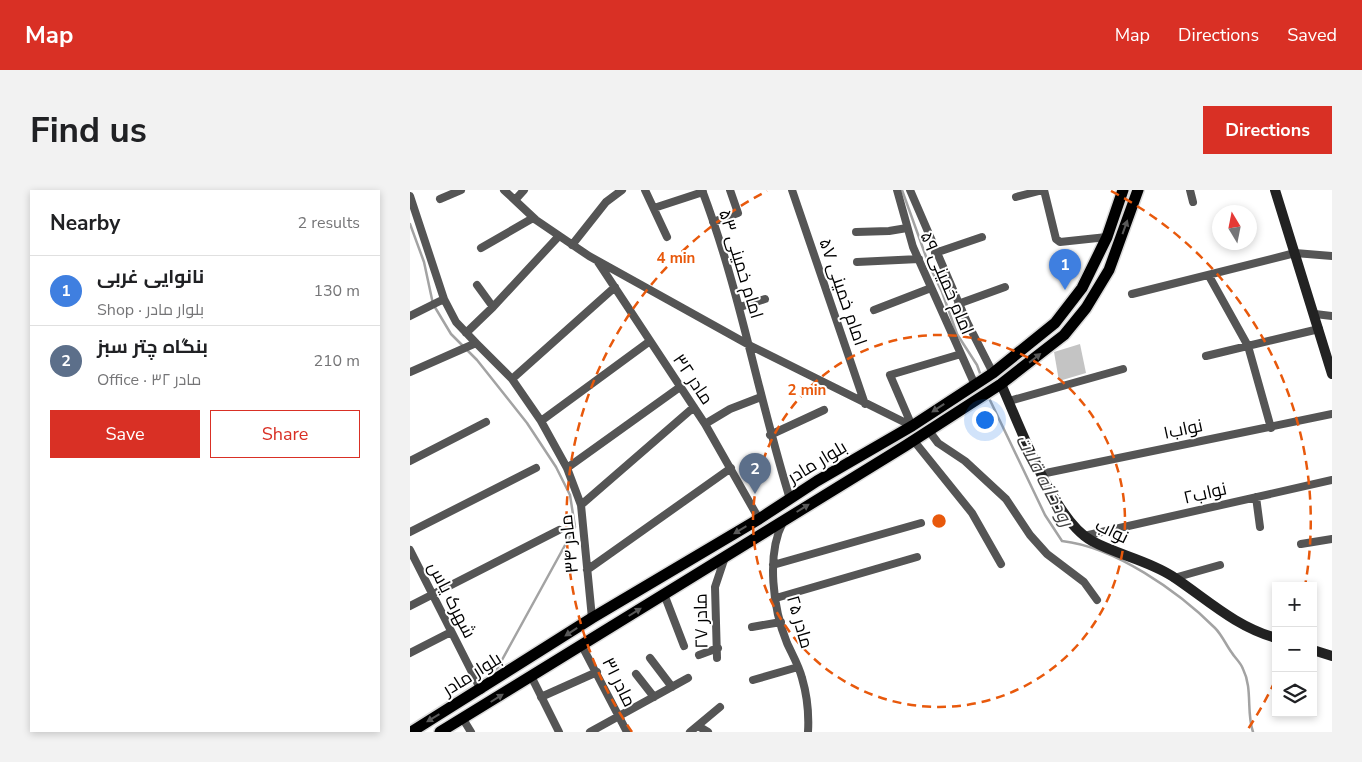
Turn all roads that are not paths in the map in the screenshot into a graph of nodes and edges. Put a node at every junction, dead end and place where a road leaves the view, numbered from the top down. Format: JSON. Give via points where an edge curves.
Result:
{"nodes":[{"id":1,"x":461,"y":190,"type":"edge"},
{"id":2,"x":504,"y":190,"type":"edge"},
{"id":3,"x":524,"y":190,"type":"edge"},
{"id":4,"x":622,"y":190,"type":"edge"},
{"id":5,"x":645,"y":190,"type":"edge"},
{"id":6,"x":730,"y":190,"type":"edge"},
{"id":7,"x":792,"y":190,"type":"edge"},
{"id":8,"x":898,"y":190,"type":"edge"},
{"id":9,"x":910,"y":190,"type":"edge"},
{"id":10,"x":1044,"y":190,"type":"edge"},
{"id":11,"x":1123,"y":190,"type":"edge"},
{"id":12,"x":1138,"y":190,"type":"edge"},
{"id":13,"x":1190,"y":190,"type":"edge"},
{"id":14,"x":1275,"y":190,"type":"edge"},
{"id":15,"x":702,"y":191,"type":"edge"},
{"id":16,"x":410,"y":196,"type":"edge"},
{"id":17,"x":1016,"y":197,"type":"dead end"},
{"id":18,"x":440,"y":199,"type":"dead end"},
{"id":19,"x":515,"y":200,"type":"junction"},
{"id":20,"x":1194,"y":202,"type":"dead end"},
{"id":21,"x":654,"y":208,"type":"junction"},
{"id":22,"x":533,"y":218,"type":"junction"},
{"id":23,"x":713,"y":222,"type":"junction"},
{"id":24,"x":907,"y":228,"type":"junction"},
{"id":25,"x":856,"y":232,"type":"dead end"},
{"id":26,"x":558,"y":237,"type":"junction"},
{"id":27,"x":667,"y":237,"type":"dead end"},
{"id":28,"x":1107,"y":237,"type":"junction"},
{"id":29,"x":982,"y":238,"type":"dead end"},
{"id":30,"x":572,"y":245,"type":"junction"},
{"id":31,"x":481,"y":248,"type":"dead end"},
{"id":32,"x":935,"y":253,"type":"junction"},
{"id":33,"x":1294,"y":253,"type":"junction"},
{"id":34,"x":1332,"y":256,"type":"edge"},
{"id":35,"x":919,"y":259,"type":"junction"},
{"id":36,"x":597,"y":260,"type":"junction"},
{"id":37,"x":858,"y":262,"type":"dead end"},
{"id":38,"x":1209,"y":276,"type":"junction"},
{"id":39,"x":477,"y":286,"type":"dead end"},
{"id":40,"x":1005,"y":287,"type":"dead end"},
{"id":41,"x":615,"y":288,"type":"junction"},
{"id":42,"x":931,"y":288,"type":"junction"},
{"id":43,"x":1132,"y":294,"type":"dead end"},
{"id":44,"x":444,"y":299,"type":"junction"},
{"id":45,"x":765,"y":299,"type":"dead end"},
{"id":46,"x":958,"y":304,"type":"junction"},
{"id":47,"x":493,"y":307,"type":"junction"},
{"id":48,"x":740,"y":307,"type":"junction"},
{"id":49,"x":874,"y":310,"type":"dead end"},
{"id":50,"x":1315,"y":314,"type":"junction"},
{"id":51,"x":410,"y":316,"type":"edge"},
{"id":52,"x":1332,"y":316,"type":"edge"},
{"id":53,"x":1319,"y":329,"type":"junction"},
{"id":54,"x":466,"y":333,"type":"junction"},
{"id":55,"x":650,"y":341,"type":"junction"},
{"id":56,"x":476,"y":343,"type":"junction"},
{"id":57,"x":751,"y":346,"type":"junction"},
{"id":58,"x":1248,"y":346,"type":"junction"},
{"id":59,"x":961,"y":354,"type":"junction"},
{"id":60,"x":1206,"y":356,"type":"dead end"},
{"id":61,"x":1123,"y":369,"type":"dead end"},
{"id":62,"x":410,"y":372,"type":"edge"},
{"id":63,"x":1332,"y":374,"type":"edge"},
{"id":64,"x":512,"y":379,"type":"junction"},
{"id":65,"x":984,"y":379,"type":"junction"},
{"id":66,"x":999,"y":386,"type":"junction"},
{"id":67,"x":680,"y":387,"type":"junction"},
{"id":68,"x":761,"y":397,"type":"junction"},
{"id":69,"x":1009,"y":401,"type":"junction"},
{"id":70,"x":865,"y":404,"type":"junction"},
{"id":71,"x":694,"y":407,"type":"junction"},
{"id":72,"x":824,"y":410,"type":"dead end"},
{"id":73,"x":1332,"y":414,"type":"edge"},
{"id":74,"x":541,"y":421,"type":"junction"},
{"id":75,"x":486,"y":422,"type":"dead end"},
{"id":76,"x":705,"y":424,"type":"junction"},
{"id":77,"x":912,"y":426,"type":"junction"},
{"id":78,"x":1271,"y":428,"type":"junction"},
{"id":79,"x":929,"y":431,"type":"junction"},
{"id":80,"x":770,"y":435,"type":"junction"},
{"id":81,"x":914,"y":440,"type":"junction"},
{"id":82,"x":410,"y":461,"type":"edge"},
{"id":83,"x":536,"y":468,"type":"dead end"},
{"id":84,"x":568,"y":468,"type":"junction"},
{"id":85,"x":732,"y":468,"type":"junction"},
{"id":86,"x":1041,"y":474,"type":"junction"},
{"id":87,"x":1332,"y":480,"type":"edge"},
{"id":88,"x":817,"y":481,"type":"junction"},
{"id":89,"x":825,"y":495,"type":"junction"},
{"id":90,"x":1256,"y":497,"type":"junction"},
{"id":91,"x":790,"y":499,"type":"junction"},
{"id":92,"x":581,"y":506,"type":"junction"},
{"id":93,"x":759,"y":519,"type":"junction"},
{"id":94,"x":784,"y":520,"type":"junction"},
{"id":95,"x":921,"y":523,"type":"dead end"},
{"id":96,"x":1260,"y":527,"type":"dead end"},
{"id":97,"x":559,"y":530,"type":"dead end"},
{"id":98,"x":410,"y":532,"type":"edge"},
{"id":99,"x":1084,"y":536,"type":"junction"},
{"id":100,"x":1332,"y":539,"type":"edge"},
{"id":101,"x":1302,"y":544,"type":"dead end"},
{"id":102,"x":410,"y":550,"type":"edge"},
{"id":103,"x":725,"y":555,"type":"junction"},
{"id":104,"x":917,"y":558,"type":"dead end"},
{"id":105,"x":1001,"y":564,"type":"dead end"},
{"id":106,"x":773,"y":565,"type":"junction"},
{"id":107,"x":1220,"y":566,"type":"dead end"},
{"id":108,"x":587,"y":570,"type":"junction"},
{"id":109,"x":1174,"y":578,"type":"junction"},
{"id":110,"x":664,"y":594,"type":"junction"},
{"id":111,"x":432,"y":595,"type":"junction"},
{"id":112,"x":776,"y":598,"type":"junction"},
{"id":113,"x":1097,"y":600,"type":"dead end"},
{"id":114,"x":410,"y":606,"type":"edge"},
{"id":115,"x":592,"y":618,"type":"junction"},
{"id":116,"x":781,"y":622,"type":"junction"},
{"id":117,"x":752,"y":627,"type":"dead end"},
{"id":118,"x":451,"y":632,"type":"junction"},
{"id":119,"x":1272,"y":637,"type":"edge"},
{"id":120,"x":582,"y":646,"type":"junction"},
{"id":121,"x":684,"y":646,"type":"dead end"},
{"id":122,"x":718,"y":648,"type":"junction"},
{"id":123,"x":1317,"y":651,"type":"edge"},
{"id":124,"x":410,"y":653,"type":"edge"},
{"id":125,"x":699,"y":655,"type":"dead end"},
{"id":126,"x":1332,"y":656,"type":"edge"},
{"id":127,"x":650,"y":658,"type":"dead end"},
{"id":128,"x":717,"y":658,"type":"dead end"},
{"id":129,"x":798,"y":667,"type":"junction"},
{"id":130,"x":597,"y":672,"type":"junction"},
{"id":131,"x":636,"y":674,"type":"dead end"},
{"id":132,"x":531,"y":676,"type":"junction"},
{"id":133,"x":688,"y":678,"type":"dead end"},
{"id":134,"x":753,"y":680,"type":"dead end"},
{"id":135,"x":672,"y":687,"type":"junction"},
{"id":136,"x":481,"y":690,"type":"junction"},
{"id":137,"x":541,"y":697,"type":"junction"},
{"id":138,"x":654,"y":697,"type":"junction"},
{"id":139,"x":720,"y":707,"type":"dead end"},
{"id":140,"x":620,"y":717,"type":"junction"},
{"id":141,"x":462,"y":719,"type":"junction"},
{"id":142,"x":698,"y":726,"type":"junction"},
{"id":143,"x":411,"y":732,"type":"edge"},
{"id":144,"x":440,"y":732,"type":"edge"},
{"id":145,"x":471,"y":732,"type":"edge"},
{"id":146,"x":559,"y":732,"type":"edge"},
{"id":147,"x":590,"y":732,"type":"edge"},
{"id":148,"x":627,"y":732,"type":"edge"},
{"id":149,"x":690,"y":732,"type":"edge"},
{"id":150,"x":708,"y":732,"type":"edge"},
{"id":151,"x":808,"y":732,"type":"edge"}],
"edges":[{"from":1,"to":18,"type":"street"},
{"from":2,"to":19,"type":"street"},
{"from":3,"to":19,"type":"street"},
{"from":4,"to":30,"type":"street","via":[[606,202]]},
{"from":5,"to":21,"type":"street"},
{"from":6,"to":23,"type":"street","via":[[738,213]]},
{"from":7,"to":70,"type":"street","name":"امام خمینی ۵۷"},
{"from":8,"to":24,"type":"street","name":"امام خمینی ۵۹"},
{"from":9,"to":32,"type":"street","name":"امام خمینی ۵۹"},
{"from":10,"to":17,"type":"street"},
{"from":10,"to":28,"type":"street","via":[[1056,239],[1060,242]]},
{"from":11,"to":28,"type":"main road","name":"بلوار مادر"},
{"from":66,"to":12,"type":"main road","name":"بلوار مادر","one_way":true,"via":[[1064,335],[1086,308],[1109,270]]},
{"from":13,"to":20,"type":"street"},
{"from":14,"to":33,"type":"street"},
{"from":15,"to":21,"type":"street"},
{"from":15,"to":23,"type":"street","name":"امام خمینی ۵۳"},
{"from":16,"to":44,"type":"street","name":"مادر ۳۴"},
{"from":19,"to":22,"type":"street"},
{"from":21,"to":27,"type":"street"},
{"from":22,"to":26,"type":"street"},
{"from":22,"to":31,"type":"street"},
{"from":23,"to":48,"type":"street","name":"امام خمینی ۵۳"},
{"from":24,"to":25,"type":"street"},
{"from":24,"to":35,"type":"street","name":"امام خمینی ۵۹"},
{"from":26,"to":30,"type":"street"},
{"from":26,"to":47,"type":"street"},
{"from":28,"to":65,"type":"main road","name":"بلوار مادر","via":[[1082,288],[1055,323]]},
{"from":29,"to":32,"type":"street"},
{"from":30,"to":36,"type":"street"},
{"from":32,"to":46,"type":"street","name":"امام خمینی ۵۹"},
{"from":33,"to":34,"type":"street"},
{"from":33,"to":38,"type":"street"},
{"from":33,"to":50,"type":"street"},
{"from":35,"to":37,"type":"street"},
{"from":35,"to":42,"type":"street","name":"امام خمینی ۵۹"},
{"from":36,"to":41,"type":"street","name":"مادر ۳۲"},
{"from":36,"to":57,"type":"street"},
{"from":38,"to":43,"type":"street"},
{"from":38,"to":58,"type":"street"},
{"from":39,"to":47,"type":"street"},
{"from":40,"to":46,"type":"street"},
{"from":41,"to":55,"type":"street","name":"مادر ۳۲"},
{"from":41,"to":64,"type":"street"},
{"from":42,"to":49,"type":"street"},
{"from":42,"to":59,"type":"street","name":"امام خمینی ۵۹"},
{"from":44,"to":51,"type":"street"},
{"from":44,"to":54,"type":"street","name":"مادر ۳۴"},
{"from":45,"to":48,"type":"street"},
{"from":46,"to":65,"type":"street","name":"امام خمینی ۵۹"},
{"from":47,"to":54,"type":"street"},
{"from":48,"to":57,"type":"street","name":"امام خمینی ۵۳"},
{"from":50,"to":52,"type":"street"},
{"from":50,"to":53,"type":"street"},
{"from":53,"to":58,"type":"street"},
{"from":53,"to":63,"type":"street"},
{"from":54,"to":56,"type":"street","name":"مادر ۳۴"},
{"from":55,"to":67,"type":"street","name":"مادر ۳۲"},
{"from":55,"to":74,"type":"street"},
{"from":56,"to":62,"type":"street"},
{"from":56,"to":64,"type":"street","name":"مادر ۳۴"},
{"from":57,"to":68,"type":"street","name":"امام خمینی ۵۳"},
{"from":57,"to":70,"type":"street"},
{"from":58,"to":60,"type":"street"},
{"from":58,"to":78,"type":"street"},
{"from":59,"to":65,"type":"street","name":"امام خمینی ۵۹"},
{"from":59,"to":77,"type":"street","via":[[890,375]]},
{"from":61,"to":69,"type":"street"},
{"from":64,"to":74,"type":"street","name":"مادر ۳۴"},
{"from":65,"to":77,"type":"main road","name":"بلوار مادر","one_way":true},
{"from":66,"to":69,"type":"street","name":"نواب"},
{"from":66,"to":79,"type":"main road","name":"بلوار مادر"},
{"from":67,"to":71,"type":"street","name":"مادر ۳۲"},
{"from":67,"to":84,"type":"street"},
{"from":68,"to":76,"type":"street","via":[[730,409]]},
{"from":68,"to":80,"type":"street","name":"امام خمینی ۵۳"},
{"from":69,"to":86,"type":"street","name":"نواب"},
{"from":70,"to":77,"type":"street"},
{"from":71,"to":76,"type":"street","name":"مادر ۳۲"},
{"from":71,"to":92,"type":"street"},
{"from":72,"to":80,"type":"street"},
{"from":73,"to":78,"type":"street","name":"نواب۱"},
{"from":74,"to":84,"type":"street","name":"مادر ۳۴"},
{"from":75,"to":82,"type":"street"},
{"from":76,"to":85,"type":"street","name":"مادر ۳۲"},
{"from":77,"to":88,"type":"main road","name":"بلوار مادر"},
{"from":78,"to":86,"type":"street","name":"نواب۱","via":[[1262,427]]},
{"from":79,"to":81,"type":"main road","name":"بلوار مادر"},
{"from":79,"to":113,"type":"street","via":[[938,443],[965,461],[1006,499],[1047,554],[1084,582]]},
{"from":80,"to":91,"type":"street","name":"امام خمینی ۵۳"},
{"from":81,"to":89,"type":"main road","name":"بلوار مادر"},
{"from":81,"to":105,"type":"street","via":[[972,513]]},
{"from":83,"to":98,"type":"street"},
{"from":84,"to":92,"type":"street","name":"مادر ۳۴"},
{"from":85,"to":93,"type":"street","name":"مادر ۳۲"},
{"from":85,"to":108,"type":"street"},
{"from":86,"to":99,"type":"street","name":"نواب"},
{"from":87,"to":90,"type":"street","name":"نواب۲"},
{"from":88,"to":89,"type":"main road"},
{"from":88,"to":91,"type":"main road","name":"بلوار مادر"},
{"from":94,"to":89,"type":"main road","name":"بلوار مادر","one_way":true},
{"from":90,"to":96,"type":"street"},
{"from":90,"to":99,"type":"street","name":"نواب۲"},
{"from":91,"to":93,"type":"main road","name":"بلوار مادر"},
{"from":92,"to":108,"type":"street","name":"مادر ۳۴"},
{"from":93,"to":115,"type":"main road","name":"بلوار مادر","one_way":true},
{"from":94,"to":103,"type":"main road","name":"بلوار مادر"},
{"from":94,"to":106,"type":"street","name":"مادر ۲۵","via":[[776,536]]},
{"from":95,"to":106,"type":"street"},
{"from":97,"to":111,"type":"street"},
{"from":99,"to":109,"type":"street","name":"نواب","via":[[1122,555],[1148,562]]},
{"from":100,"to":101,"type":"street"},
{"from":102,"to":111,"type":"street","name":"شهرک یاس"},
{"from":103,"to":110,"type":"main road","name":"بلوار مادر"},
{"from":103,"to":122,"type":"street","name":"مادر ۲۷","via":[[715,587]]},
{"from":104,"to":112,"type":"street"},
{"from":106,"to":112,"type":"street","name":"مادر ۲۵"},
{"from":107,"to":109,"type":"street"},
{"from":108,"to":115,"type":"street","name":"مادر ۳۴"},
{"from":109,"to":119,"type":"street","name":"نواب","via":[[1210,606]]},
{"from":120,"to":110,"type":"main road","name":"بلوار مادر","one_way":true},
{"from":110,"to":121,"type":"street"},
{"from":111,"to":114,"type":"street"},
{"from":111,"to":118,"type":"street","name":"شهرک یاس"},
{"from":112,"to":116,"type":"street","name":"مادر ۲۵"},
{"from":115,"to":136,"type":"main road","name":"بلوار مادر","one_way":true},
{"from":116,"to":117,"type":"street"},
{"from":116,"to":129,"type":"street","name":"مادر ۲۵"},
{"from":118,"to":124,"type":"street"},
{"from":118,"to":136,"type":"street","name":"شهرک یاس"},
{"from":120,"to":130,"type":"street","name":"مادر ۳۱"},
{"from":120,"to":132,"type":"main road","name":"بلوار مادر"},
{"from":122,"to":125,"type":"street"},
{"from":122,"to":128,"type":"street","name":"مادر ۲۷"},
{"from":123,"to":126,"type":"street"},
{"from":127,"to":135,"type":"street"},
{"from":129,"to":134,"type":"street"},
{"from":129,"to":151,"type":"street","name":"مادر ۲۵","via":[[805,692]]},
{"from":130,"to":137,"type":"street"},
{"from":130,"to":140,"type":"street","name":"مادر ۳۱"},
{"from":131,"to":138,"type":"street"},
{"from":132,"to":137,"type":"street"},
{"from":141,"to":132,"type":"main road","name":"بلوار مادر","one_way":true},
{"from":133,"to":135,"type":"street"},
{"from":135,"to":138,"type":"street"},
{"from":136,"to":143,"type":"main road","name":"بلوار مادر","one_way":true},
{"from":137,"to":146,"type":"street"},
{"from":138,"to":140,"type":"street"},
{"from":139,"to":142,"type":"street"},
{"from":140,"to":147,"type":"street"},
{"from":140,"to":148,"type":"street","name":"مادر ۳۱"},
{"from":141,"to":144,"type":"main road","name":"بلوار مادر"},
{"from":141,"to":145,"type":"street"},
{"from":142,"to":149,"type":"street"},
{"from":142,"to":150,"type":"street"}]}
